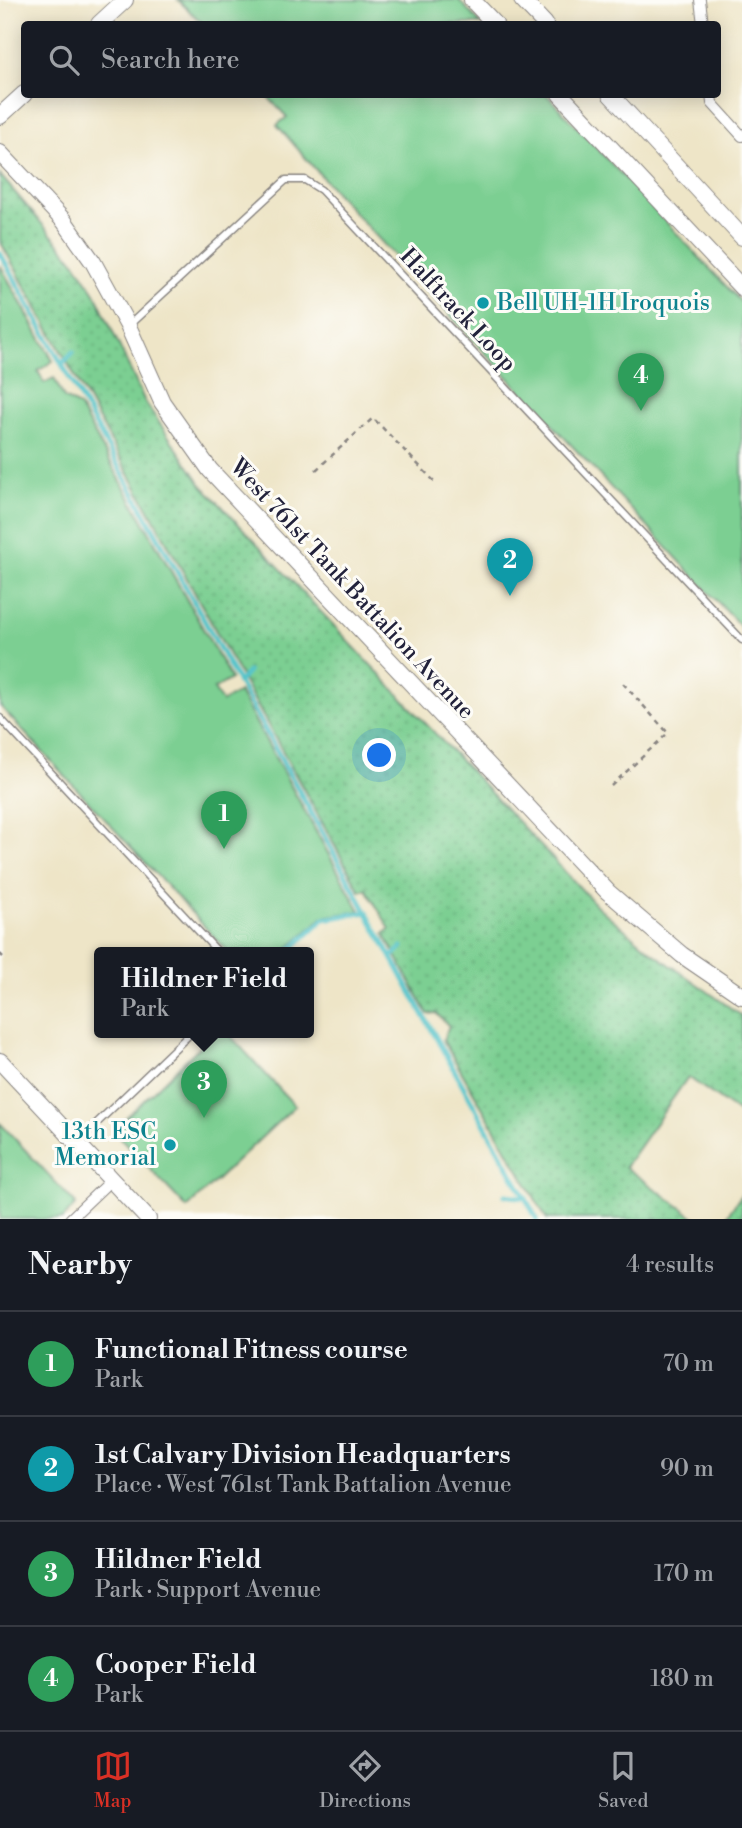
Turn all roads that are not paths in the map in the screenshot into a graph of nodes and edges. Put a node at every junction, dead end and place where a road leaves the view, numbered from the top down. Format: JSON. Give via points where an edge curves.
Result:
{"nodes":[{"id":1,"x":125,"y":0,"type":"edge"},
{"id":2,"x":472,"y":0,"type":"edge"},
{"id":3,"x":522,"y":0,"type":"edge"},
{"id":4,"x":700,"y":0,"type":"edge"},
{"id":5,"x":102,"y":21,"type":"edge"},
{"id":6,"x":492,"y":21,"type":"edge"},
{"id":7,"x":542,"y":21,"type":"edge"},
{"id":8,"x":703,"y":21,"type":"edge"},
{"id":9,"x":21,"y":97,"type":"edge"},
{"id":10,"x":564,"y":98,"type":"edge"},
{"id":11,"x":614,"y":98,"type":"edge"},
{"id":12,"x":711,"y":98,"type":"edge"},
{"id":13,"x":0,"y":117,"type":"edge"},
{"id":14,"x":742,"y":136,"type":"edge"},
{"id":15,"x":0,"y":153,"type":"edge"},
{"id":16,"x":739,"y":228,"type":"edge"},
{"id":17,"x":742,"y":288,"type":"edge"},
{"id":18,"x":128,"y":326,"type":"junction"},
{"id":19,"x":742,"y":640,"type":"edge"},
{"id":20,"x":0,"y":718,"type":"edge"},
{"id":21,"x":213,"y":947,"type":"edge"},
{"id":22,"x":742,"y":996,"type":"edge"},
{"id":23,"x":186,"y":1038,"type":"edge"},
{"id":24,"x":0,"y":1061,"type":"edge"},
{"id":25,"x":76,"y":1142,"type":"junction"},
{"id":26,"x":111,"y":1180,"type":"junction"},
{"id":27,"x":70,"y":1219,"type":"edge"},
{"id":28,"x":148,"y":1219,"type":"edge"}],
"edges":[{"from":1,"to":5,"type":"street"},
{"from":2,"to":6,"type":"street"},
{"from":3,"to":7,"type":"street"},
{"from":4,"to":8,"type":"street"},
{"from":9,"to":13,"type":"street"},
{"from":10,"to":17,"type":"street"},
{"from":11,"to":16,"type":"street"},
{"from":12,"to":14,"type":"street"},
{"from":15,"to":18,"type":"street","name":"West 761st Tank Battalion Avenue","via":[[64,220]]},
{"from":18,"to":19,"type":"lane","name":"Halftrack Loop","via":[[286,180],[305,180],[321,190]]},
{"from":18,"to":22,"type":"street","name":"West 761st Tank Battalion Avenue","via":[[162,402],[210,470],[608,892],[682,955]]},
{"from":20,"to":21,"type":"lane"},
{"from":23,"to":25,"type":"lane"},
{"from":24,"to":25,"type":"street"},
{"from":25,"to":26,"type":"street"},
{"from":26,"to":27,"type":"street"},
{"from":26,"to":28,"type":"street"}]}
